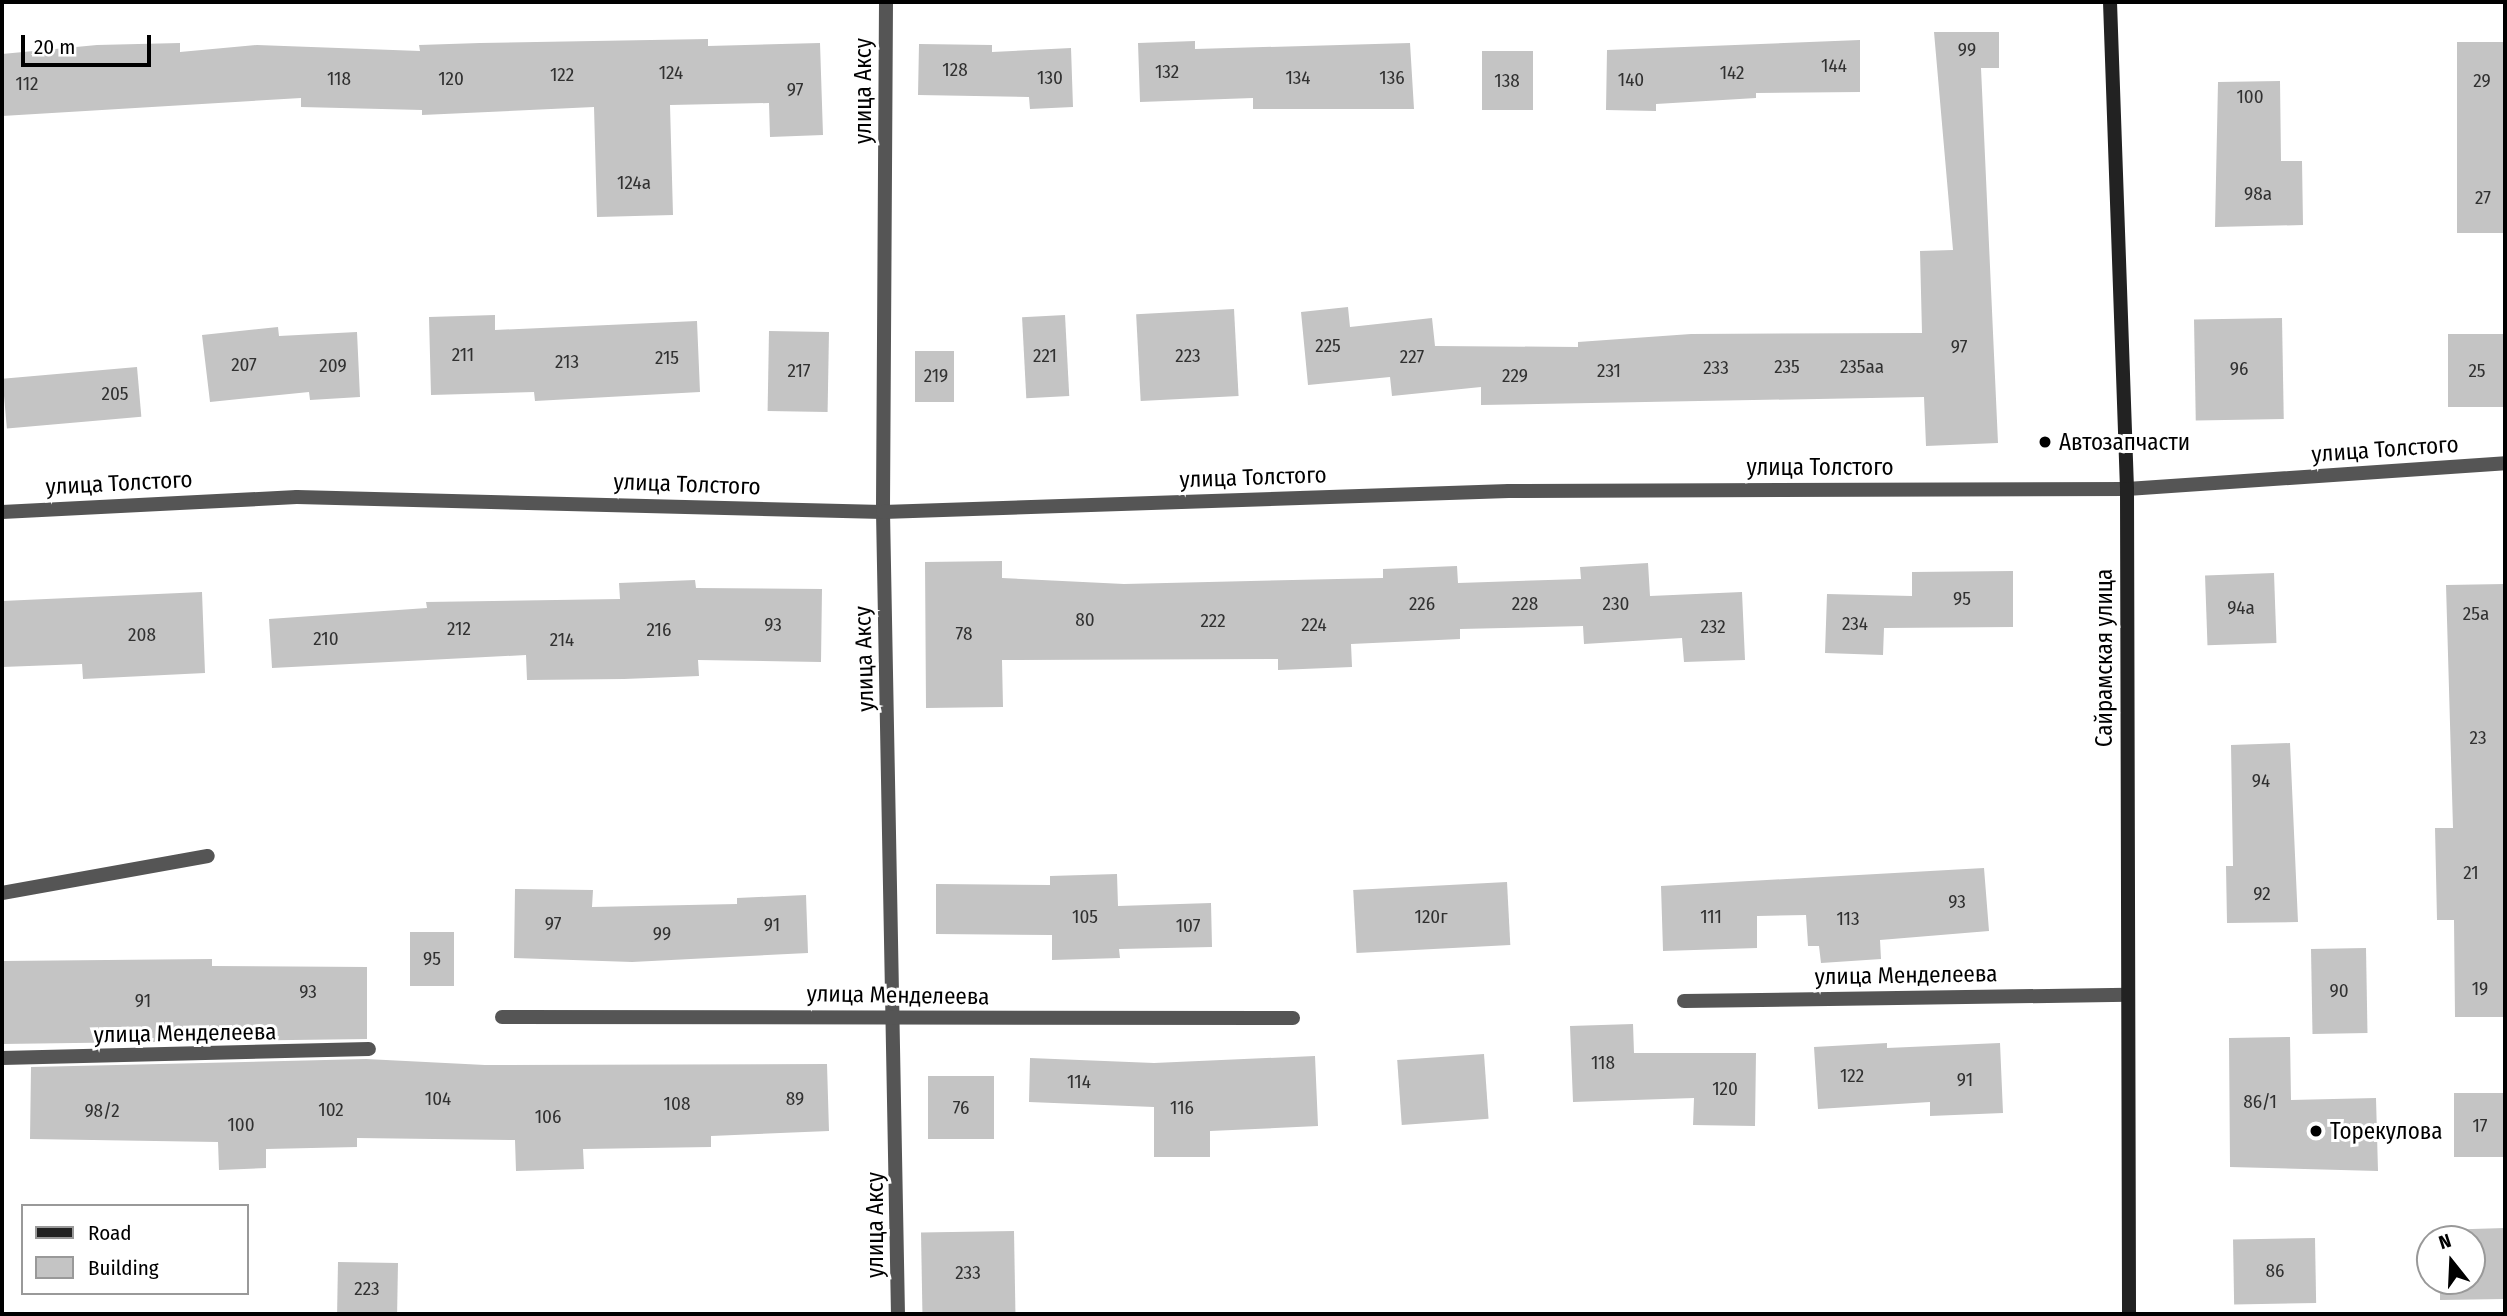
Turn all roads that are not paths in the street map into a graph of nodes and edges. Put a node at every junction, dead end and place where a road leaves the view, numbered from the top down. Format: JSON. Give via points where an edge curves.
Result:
{"nodes":[{"id":1,"x":886,"y":2,"type":"edge"},
{"id":2,"x":2110,"y":2,"type":"edge"},
{"id":3,"x":2505,"y":463,"type":"edge"},
{"id":4,"x":2127,"y":489,"type":"junction"},
{"id":5,"x":2,"y":512,"type":"edge"},
{"id":6,"x":883,"y":512,"type":"junction"},
{"id":7,"x":208,"y":856,"type":"dead end"},
{"id":8,"x":2,"y":893,"type":"edge"},
{"id":9,"x":2128,"y":995,"type":"junction"},
{"id":10,"x":1684,"y":1001,"type":"dead end"},
{"id":11,"x":502,"y":1017,"type":"dead end"},
{"id":12,"x":1293,"y":1018,"type":"dead end"},
{"id":13,"x":897,"y":1020,"type":"junction"},
{"id":14,"x":369,"y":1049,"type":"dead end"},
{"id":15,"x":2,"y":1058,"type":"edge"},
{"id":16,"x":898,"y":1314,"type":"edge"},
{"id":17,"x":2129,"y":1314,"type":"edge"}],
"edges":[{"from":1,"to":6,"type":"street","name":"улица Аксу"},
{"from":2,"to":4,"type":"main road","name":"Сайрамская улица"},
{"from":3,"to":4,"type":"street","name":"улица Толстого"},
{"from":4,"to":6,"type":"street","name":"улица Толстого","via":[[1509,491]]},
{"from":4,"to":9,"type":"main road","name":"Сайрамская улица"},
{"from":5,"to":6,"type":"street","name":"улица Толстого","via":[[297,497]]},
{"from":6,"to":13,"type":"street","name":"улица Аксу"},
{"from":7,"to":8,"type":"street"},
{"from":9,"to":10,"type":"street","name":"улица Менделеева"},
{"from":9,"to":17,"type":"main road","name":"Сайрамская улица"},
{"from":11,"to":13,"type":"street","name":"улица Менделеева"},
{"from":12,"to":13,"type":"street","name":"улица Менделеева"},
{"from":13,"to":16,"type":"street","name":"улица Аксу"},
{"from":14,"to":15,"type":"street","name":"улица Менделеева"}]}
